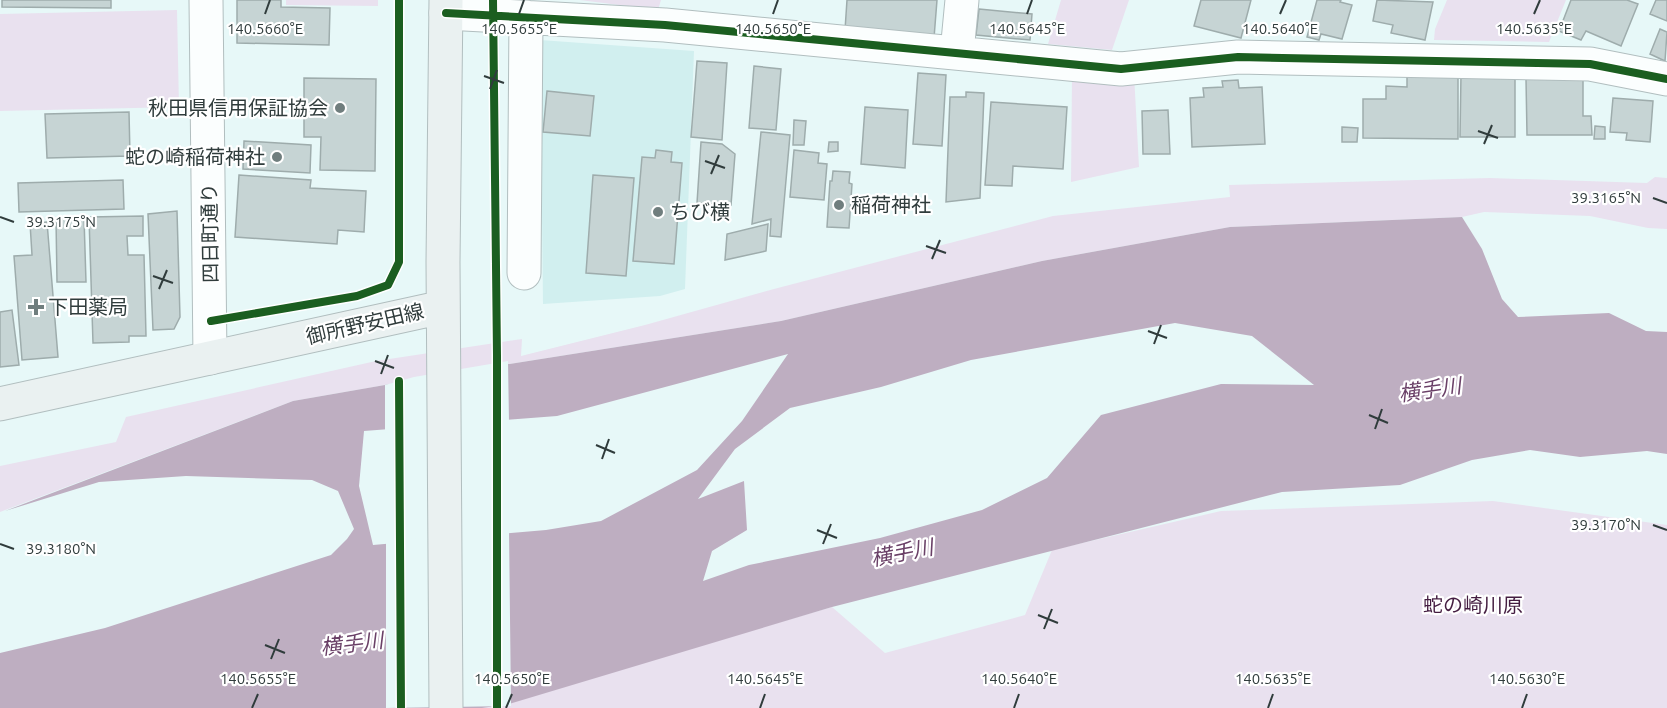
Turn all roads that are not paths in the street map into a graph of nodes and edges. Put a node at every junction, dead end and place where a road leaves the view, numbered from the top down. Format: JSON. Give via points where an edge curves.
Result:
{"nodes":[{"id":1,"x":207,"y":0,"type":"edge"},
{"id":2,"x":962,"y":0,"type":"edge"},
{"id":3,"x":446,"y":6,"type":"edge"},
{"id":4,"x":525,"y":17,"type":"junction"},
{"id":5,"x":957,"y":52,"type":"junction"},
{"id":6,"x":1667,"y":79,"type":"edge"},
{"id":7,"x":524,"y":273,"type":"dead end"},
{"id":8,"x":443,"y":306,"type":"junction"},
{"id":9,"x":210,"y":358,"type":"junction"},
{"id":10,"x":0,"y":404,"type":"edge"},
{"id":11,"x":446,"y":708,"type":"edge"}],
"edges":[{"from":1,"to":9,"type":"street","name":"四日町通り"},
{"from":2,"to":5,"type":"street"},
{"from":3,"to":4,"type":"street"},
{"from":3,"to":8,"type":"main road"},
{"from":4,"to":5,"type":"street","via":[[665,25]]},
{"from":4,"to":7,"type":"street"},
{"from":5,"to":6,"type":"street","via":[[1120,69],[1238,57],[1590,64]]},
{"from":8,"to":9,"type":"main road","name":"御所野安田線"},
{"from":8,"to":11,"type":"main road","name":"御所野安田線"},
{"from":9,"to":10,"type":"main road","name":"御所野安田線"}]}
